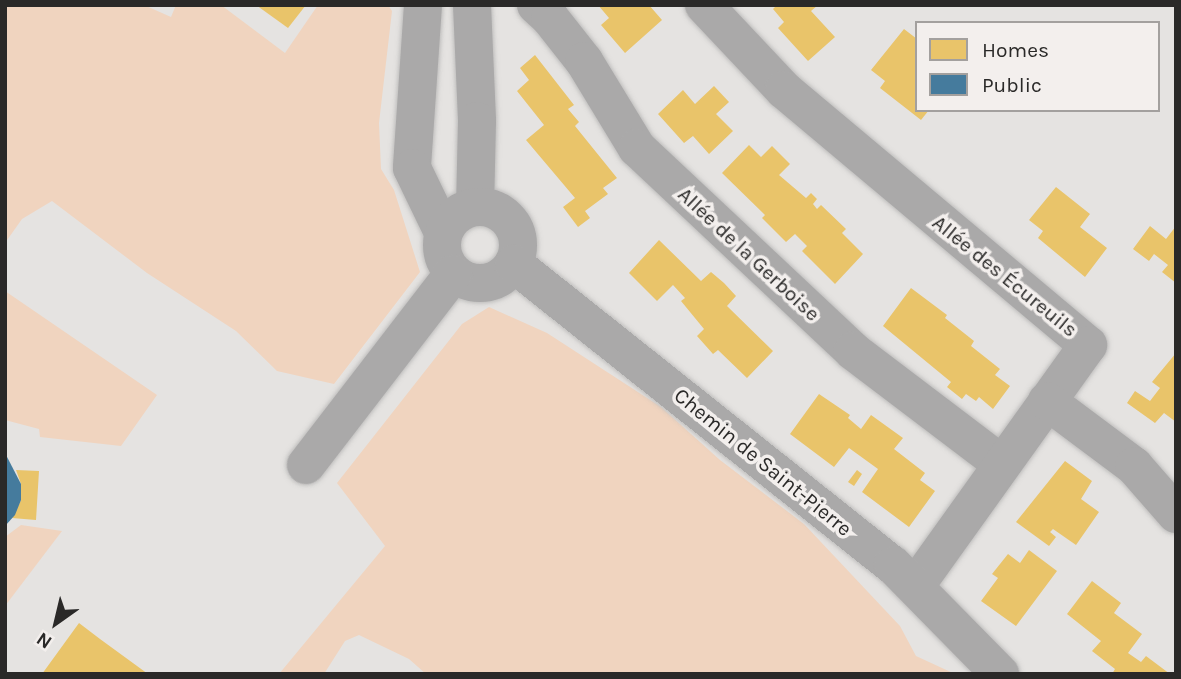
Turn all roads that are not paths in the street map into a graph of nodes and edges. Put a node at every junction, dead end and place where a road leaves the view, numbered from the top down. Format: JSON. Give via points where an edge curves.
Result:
{"nodes":[{"id":1,"x":423,"y":5,"type":"edge"},
{"id":2,"x":472,"y":5,"type":"edge"},
{"id":3,"x":536,"y":5,"type":"edge"},
{"id":4,"x":704,"y":5,"type":"edge"},
{"id":5,"x":475,"y":206,"type":"junction"},
{"id":6,"x":443,"y":232,"type":"junction"},
{"id":7,"x":514,"y":264,"type":"junction"},
{"id":8,"x":453,"y":274,"type":"junction"},
{"id":9,"x":1048,"y":401,"type":"junction"},
{"id":10,"x":1002,"y":464,"type":"junction"},
{"id":11,"x":306,"y":465,"type":"dead end"},
{"id":12,"x":1176,"y":514,"type":"edge"},
{"id":13,"x":915,"y":587,"type":"junction"},
{"id":14,"x":1000,"y":674,"type":"edge"}],
"edges":[{"from":1,"to":6,"type":"street","via":[[412,168]]},
{"from":2,"to":5,"type":"street"},
{"from":3,"to":10,"type":"street","name":"Allée de la Gerboise","via":[[584,61],[637,148],[853,351]]},
{"from":4,"to":9,"type":"street","name":"Allée des Écureuils","via":[[784,90],[1088,345]]},
{"from":5,"to":6,"type":"street","via":[[459,212]]},
{"from":5,"to":7,"type":"street","via":[[501,211],[519,236]]},
{"from":6,"to":8,"type":"street","via":[[441,254]]},
{"from":7,"to":8,"type":"street","via":[[504,278],[480,285]]},
{"from":7,"to":13,"type":"street","name":"Chemin de Saint-Pierre"},
{"from":8,"to":11,"type":"street"},
{"from":9,"to":10,"type":"street","name":"Allée des Écureuils"},
{"from":9,"to":12,"type":"street","via":[[1134,466]]},
{"from":10,"to":13,"type":"street","name":"Allée des Écureuils"},
{"from":13,"to":14,"type":"street","name":"Chemin de Saint-Pierre"}]}
